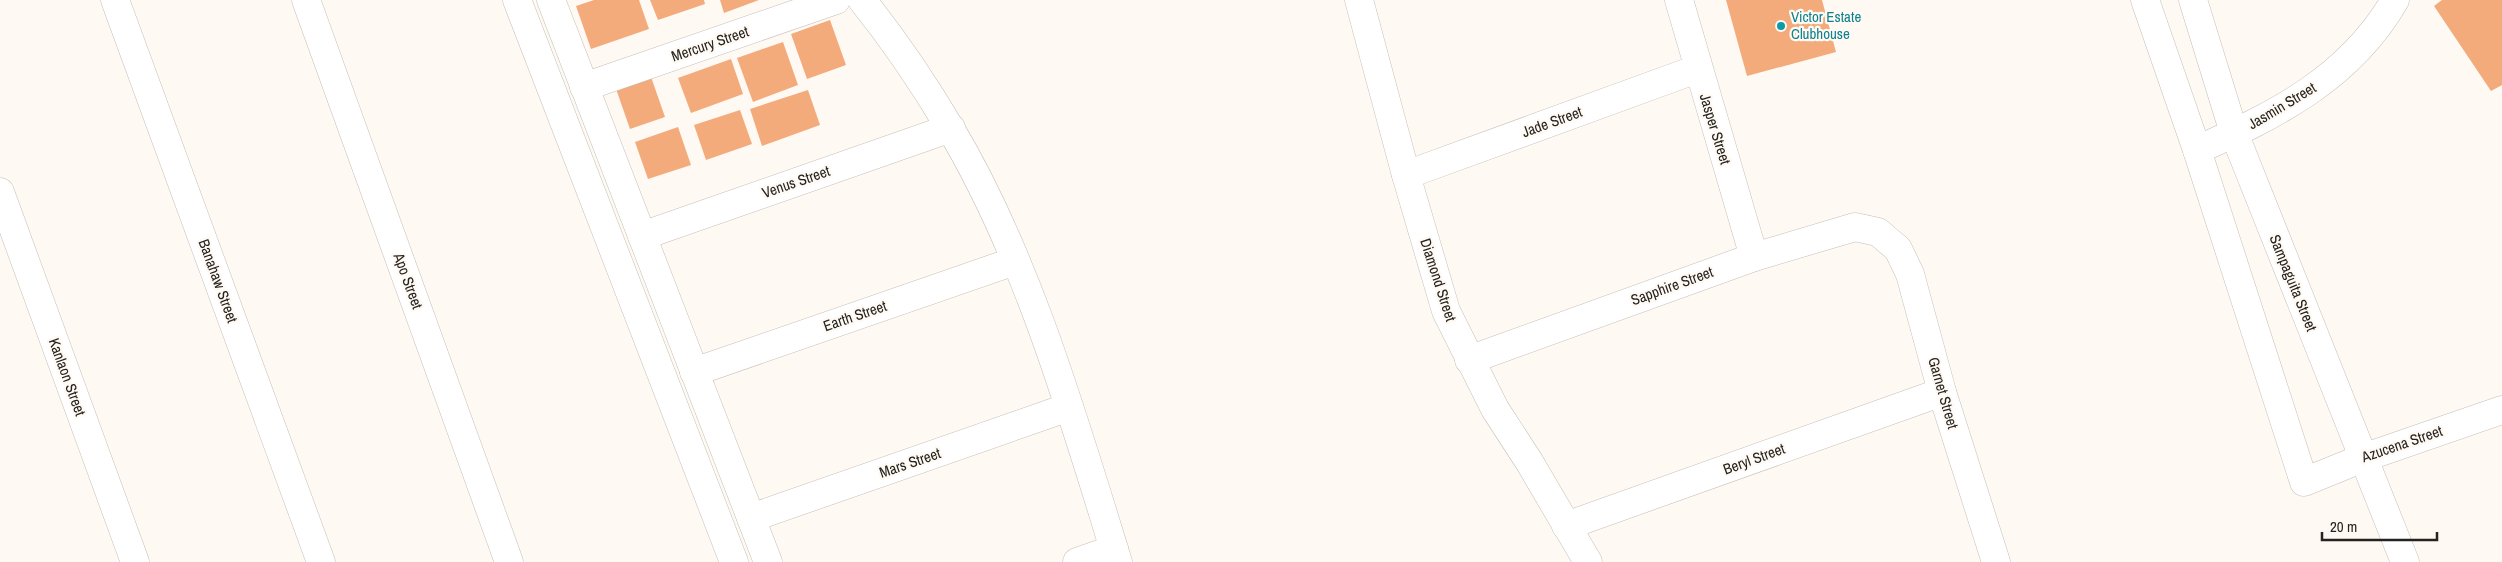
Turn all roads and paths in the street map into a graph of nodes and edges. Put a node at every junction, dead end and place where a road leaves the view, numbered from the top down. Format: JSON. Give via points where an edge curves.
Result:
{"nodes":[{"id":1,"x":115,"y":0,"type":"edge"},
{"id":2,"x":306,"y":0,"type":"edge"},
{"id":3,"x":517,"y":0,"type":"edge"},
{"id":4,"x":551,"y":0,"type":"edge"},
{"id":5,"x":836,"y":0,"type":"edge"},
{"id":6,"x":862,"y":0,"type":"edge"},
{"id":7,"x":1679,"y":0,"type":"edge"},
{"id":8,"x":2145,"y":0,"type":"edge"},
{"id":9,"x":2193,"y":0,"type":"edge"},
{"id":10,"x":2395,"y":0,"type":"edge"},
{"id":11,"x":1366,"y":2,"type":"edge"},
{"id":12,"x":1698,"y":69,"type":"junction"},
{"id":13,"x":584,"y":87,"type":"junction"},
{"id":14,"x":951,"y":128,"type":"junction"},
{"id":15,"x":2234,"y":133,"type":"junction"},
{"id":16,"x":2197,"y":150,"type":"junction"},
{"id":17,"x":1406,"y":175,"type":"junction"},
{"id":18,"x":0,"y":192,"type":"edge"},
{"id":19,"x":1878,"y":232,"type":"joint"},
{"id":20,"x":642,"y":236,"type":"junction"},
{"id":21,"x":1754,"y":256,"type":"junction"},
{"id":22,"x":1015,"y":261,"type":"junction"},
{"id":23,"x":1469,"y":360,"type":"junction"},
{"id":24,"x":694,"y":372,"type":"junction"},
{"id":25,"x":1942,"y":392,"type":"junction"},
{"id":26,"x":1069,"y":407,"type":"junction"},
{"id":27,"x":2502,"y":410,"type":"edge"},
{"id":28,"x":2362,"y":458,"type":"junction"},
{"id":29,"x":751,"y":518,"type":"junction"},
{"id":30,"x":1566,"y":526,"type":"junction"},
{"id":31,"x":1116,"y":556,"type":"edge"},
{"id":32,"x":135,"y":562,"type":"edge"},
{"id":33,"x":321,"y":562,"type":"edge"},
{"id":34,"x":509,"y":562,"type":"edge"},
{"id":35,"x":734,"y":562,"type":"edge"},
{"id":36,"x":768,"y":562,"type":"edge"},
{"id":37,"x":1077,"y":562,"type":"edge"},
{"id":38,"x":1588,"y":562,"type":"edge"},
{"id":39,"x":1996,"y":562,"type":"edge"},
{"id":40,"x":2405,"y":562,"type":"edge"}],
"edges":[{"from":1,"to":33,"type":"street","name":"Banahaw Street"},
{"from":2,"to":34,"type":"street","name":"Apo Street"},
{"from":3,"to":35,"type":"street"},
{"from":4,"to":13,"type":"street"},
{"from":5,"to":13,"type":"street","name":"Mercury Street"},
{"from":6,"to":14,"type":"street","via":[[888,33]]},
{"from":7,"to":12,"type":"street","name":"Jasper Street"},
{"from":8,"to":16,"type":"street"},
{"from":9,"to":15,"type":"street","name":"Sampaguita Street"},
{"from":10,"to":15,"type":"street","name":"Jasmin Street","via":[[2343,67],[2297,100]]},
{"from":11,"to":17,"type":"street","name":"Diamond Street"},
{"from":12,"to":17,"type":"street","name":"Jade Street"},
{"from":12,"to":21,"type":"street","name":"Jasper Street"},
{"from":13,"to":20,"type":"street"},
{"from":14,"to":20,"type":"street","name":"Venus Street"},
{"from":14,"to":22,"type":"street"},
{"from":15,"to":16,"type":"street","name":"Jasmin Street"},
{"from":15,"to":28,"type":"street","name":"Sampaguita Street"},
{"from":16,"to":28,"type":"street","name":"Azucena Street","via":[[2304,482]]},
{"from":17,"to":23,"type":"street","name":"Diamond Street","via":[[1446,311]]},
{"from":18,"to":32,"type":"street","name":"Kanlaon Street"},
{"from":19,"to":21,"type":"street","name":"Sapphire Street","via":[[1855,226]]},
{"from":19,"to":25,"type":"street","name":"Garnet Street","via":[[1898,249],[1910,274]]},
{"from":20,"to":24,"type":"street"},
{"from":21,"to":23,"type":"street","name":"Sapphire Street"},
{"from":22,"to":24,"type":"street","name":"Earth Street"},
{"from":22,"to":26,"type":"street"},
{"from":23,"to":30,"type":"street","name":"Diamond Street"},
{"from":24,"to":29,"type":"street"},
{"from":25,"to":30,"type":"street","name":"Beryl Street"},
{"from":25,"to":39,"type":"street","name":"Garnet Street"},
{"from":26,"to":29,"type":"street","name":"Mars Street"},
{"from":26,"to":31,"type":"street"},
{"from":27,"to":28,"type":"street","name":"Azucena Street"},
{"from":28,"to":40,"type":"street","name":"Sampaguita Street"},
{"from":29,"to":36,"type":"street"},
{"from":30,"to":38,"type":"street","name":"Diamond Street"},
{"from":31,"to":37,"type":"street"}]}
